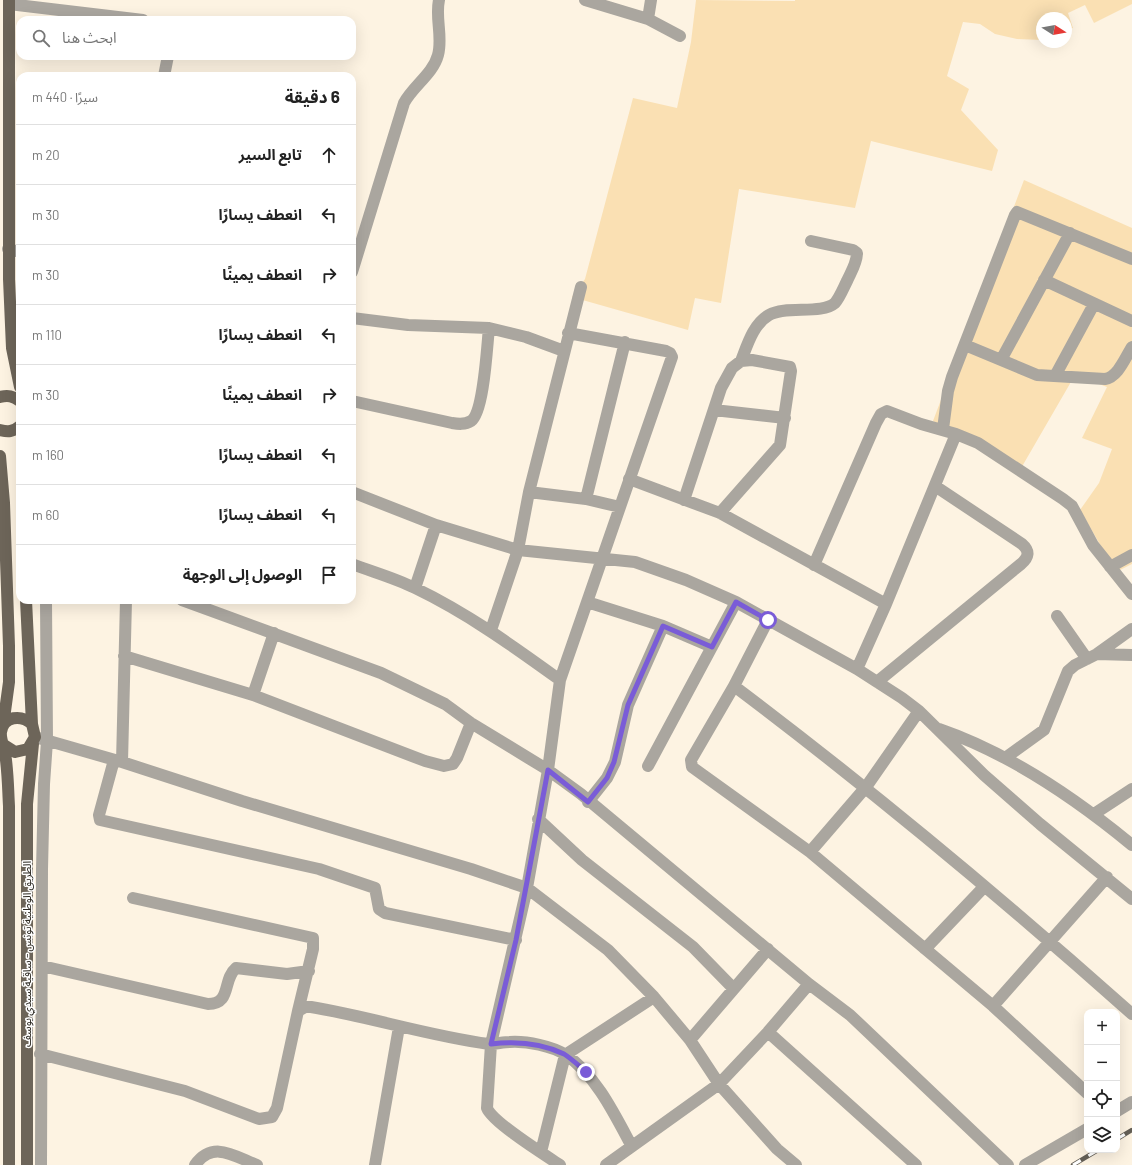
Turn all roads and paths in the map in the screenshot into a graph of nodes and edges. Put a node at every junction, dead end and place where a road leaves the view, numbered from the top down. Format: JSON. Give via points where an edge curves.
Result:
{"nodes":[{"id":1,"x":439,"y":0,"type":"edge"},
{"id":2,"x":584,"y":0,"type":"edge"},
{"id":3,"x":651,"y":0,"type":"edge"},
{"id":4,"x":9,"y":2,"type":"edge"},
{"id":5,"x":114,"y":16,"type":"edge"},
{"id":6,"x":648,"y":19,"type":"junction"},
{"id":7,"x":680,"y":36,"type":"dead end"},
{"id":8,"x":167,"y":60,"type":"edge"},
{"id":9,"x":165,"y":72,"type":"edge"},
{"id":10,"x":1070,"y":233,"type":"junction"},
{"id":11,"x":811,"y":241,"type":"dead end"},
{"id":12,"x":14,"y":250,"type":"edge"},
{"id":13,"x":356,"y":259,"type":"edge"},
{"id":14,"x":1132,"y":259,"type":"edge"},
{"id":15,"x":1044,"y":280,"type":"junction"},
{"id":16,"x":581,"y":286,"type":"dead end"},
{"id":17,"x":1094,"y":304,"type":"junction"},
{"id":18,"x":15,"y":318,"type":"edge"},
{"id":19,"x":356,"y":318,"type":"edge"},
{"id":20,"x":1132,"y":321,"type":"edge"},
{"id":21,"x":489,"y":328,"type":"junction"},
{"id":22,"x":568,"y":333,"type":"junction"},
{"id":23,"x":625,"y":342,"type":"junction"},
{"id":24,"x":964,"y":345,"type":"junction"},
{"id":25,"x":1132,"y":347,"type":"edge"},
{"id":26,"x":564,"y":351,"type":"junction"},
{"id":27,"x":1001,"y":360,"type":"junction"},
{"id":28,"x":741,"y":361,"type":"junction"},
{"id":29,"x":16,"y":368,"type":"edge"},
{"id":30,"x":1055,"y":376,"type":"junction"},
{"id":31,"x":0,"y":397,"type":"edge"},
{"id":32,"x":16,"y":399,"type":"edge"},
{"id":33,"x":356,"y":402,"type":"edge"},
{"id":34,"x":714,"y":410,"type":"junction"},
{"id":35,"x":785,"y":418,"type":"junction"},
{"id":36,"x":16,"y":429,"type":"edge"},
{"id":37,"x":943,"y":429,"type":"junction"},
{"id":38,"x":0,"y":430,"type":"edge"},
{"id":39,"x":956,"y":434,"type":"junction"},
{"id":40,"x":0,"y":456,"type":"edge"},
{"id":41,"x":629,"y":479,"type":"junction"},
{"id":42,"x":935,"y":486,"type":"junction"},
{"id":43,"x":529,"y":492,"type":"junction"},
{"id":44,"x":356,"y":494,"type":"edge"},
{"id":45,"x":586,"y":499,"type":"junction"},
{"id":46,"x":684,"y":500,"type":"junction"},
{"id":47,"x":620,"y":507,"type":"junction"},
{"id":48,"x":720,"y":513,"type":"junction"},
{"id":49,"x":436,"y":525,"type":"junction"},
{"id":50,"x":518,"y":550,"type":"junction"},
{"id":51,"x":1132,"y":555,"type":"edge"},
{"id":52,"x":601,"y":557,"type":"junction"},
{"id":53,"x":814,"y":565,"type":"junction"},
{"id":54,"x":356,"y":566,"type":"edge"},
{"id":55,"x":1110,"y":567,"type":"junction"},
{"id":56,"x":415,"y":588,"type":"junction"},
{"id":57,"x":1132,"y":594,"type":"edge"},
{"id":58,"x":587,"y":602,"type":"junction"},
{"id":59,"x":736,"y":602,"type":"junction"},
{"id":60,"x":26,"y":604,"type":"edge"},
{"id":61,"x":46,"y":604,"type":"edge"},
{"id":62,"x":126,"y":604,"type":"edge"},
{"id":63,"x":193,"y":604,"type":"edge"},
{"id":64,"x":886,"y":604,"type":"junction"},
{"id":65,"x":1057,"y":616,"type":"dead end"},
{"id":66,"x":768,"y":620,"type":"junction"},
{"id":67,"x":663,"y":626,"type":"junction"},
{"id":68,"x":1132,"y":628,"type":"edge"},
{"id":69,"x":491,"y":630,"type":"junction"},
{"id":70,"x":274,"y":633,"type":"junction"},
{"id":71,"x":712,"y":647,"type":"junction"},
{"id":72,"x":1132,"y":655,"type":"edge"},
{"id":73,"x":124,"y":656,"type":"junction"},
{"id":74,"x":1092,"y":657,"type":"junction"},
{"id":75,"x":857,"y":669,"type":"junction"},
{"id":76,"x":560,"y":680,"type":"junction"},
{"id":77,"x":877,"y":682,"type":"junction"},
{"id":78,"x":734,"y":686,"type":"junction"},
{"id":79,"x":254,"y":696,"type":"junction"},
{"id":80,"x":919,"y":711,"type":"junction"},
{"id":81,"x":471,"y":723,"type":"junction"},
{"id":82,"x":32,"y":724,"type":"junction"},
{"id":83,"x":3,"y":726,"type":"junction"},
{"id":84,"x":936,"y":728,"type":"junction"},
{"id":85,"x":38,"y":741,"type":"junction"},
{"id":86,"x":4,"y":745,"type":"junction"},
{"id":87,"x":1005,"y":758,"type":"junction"},
{"id":88,"x":118,"y":761,"type":"junction"},
{"id":89,"x":648,"y":766,"type":"dead end"},
{"id":90,"x":548,"y":770,"type":"junction"},
{"id":91,"x":866,"y":787,"type":"junction"},
{"id":92,"x":1132,"y":789,"type":"edge"},
{"id":93,"x":588,"y":802,"type":"junction"},
{"id":94,"x":1094,"y":814,"type":"junction"},
{"id":95,"x":538,"y":819,"type":"junction"},
{"id":96,"x":1132,"y":845,"type":"edge"},
{"id":97,"x":810,"y":852,"type":"junction"},
{"id":98,"x":1107,"y":877,"type":"junction"},
{"id":99,"x":984,"y":887,"type":"junction"},
{"id":100,"x":526,"y":888,"type":"junction"},
{"id":101,"x":133,"y":898,"type":"dead end"},
{"id":102,"x":1132,"y":899,"type":"edge"},
{"id":103,"x":516,"y":940,"type":"junction"},
{"id":104,"x":1051,"y":942,"type":"junction"},
{"id":105,"x":768,"y":948,"type":"junction"},
{"id":106,"x":925,"y":949,"type":"junction"},
{"id":107,"x":42,"y":966,"type":"junction"},
{"id":108,"x":309,"y":971,"type":"junction"},
{"id":109,"x":809,"y":984,"type":"junction"},
{"id":110,"x":733,"y":988,"type":"junction"},
{"id":111,"x":654,"y":997,"type":"junction"},
{"id":112,"x":993,"y":1006,"type":"junction"},
{"id":113,"x":298,"y":1011,"type":"junction"},
{"id":114,"x":1132,"y":1014,"type":"edge"},
{"id":115,"x":399,"y":1027,"type":"junction"},
{"id":116,"x":768,"y":1032,"type":"junction"},
{"id":117,"x":690,"y":1040,"type":"junction"},
{"id":118,"x":491,"y":1044,"type":"junction"},
{"id":119,"x":40,"y":1054,"type":"junction"},
{"id":120,"x":565,"y":1055,"type":"junction"},
{"id":121,"x":720,"y":1084,"type":"junction"},
{"id":122,"x":1084,"y":1090,"type":"edge"},
{"id":123,"x":1132,"y":1102,"type":"edge"},
{"id":124,"x":1120,"y":1109,"type":"edge"},
{"id":125,"x":1084,"y":1131,"type":"edge"},
{"id":126,"x":631,"y":1145,"type":"junction"},
{"id":127,"x":541,"y":1152,"type":"junction"},
{"id":128,"x":376,"y":1164,"type":"edge"},
{"id":129,"x":9,"y":1165,"type":"edge"},
{"id":130,"x":27,"y":1165,"type":"edge"},
{"id":131,"x":41,"y":1165,"type":"edge"},
{"id":132,"x":195,"y":1165,"type":"edge"},
{"id":133,"x":257,"y":1165,"type":"edge"},
{"id":134,"x":560,"y":1165,"type":"edge"},
{"id":135,"x":606,"y":1165,"type":"edge"},
{"id":136,"x":796,"y":1165,"type":"edge"},
{"id":137,"x":916,"y":1165,"type":"edge"},
{"id":138,"x":1008,"y":1165,"type":"edge"},
{"id":139,"x":1025,"y":1165,"type":"edge"}],
"edges":[{"from":1,"to":13,"type":"street","via":[[438,56],[432,68],[404,103]]},
{"from":2,"to":6,"type":"street"},
{"from":3,"to":6,"type":"street"},
{"from":4,"to":5,"type":"street"},
{"from":4,"to":12,"type":"main road"},
{"from":6,"to":7,"type":"street"},
{"from":8,"to":9,"type":"street"},
{"from":10,"to":14,"type":"street"},
{"from":10,"to":15,"type":"street"},
{"from":10,"to":24,"type":"street","via":[[1017,212]]},
{"from":11,"to":28,"type":"street","via":[[857,253],[855,265],[838,298],[833,304],[825,307],[779,311],[769,315],[755,329]]},
{"from":12,"to":18,"type":"main road"},
{"from":15,"to":17,"type":"street"},
{"from":15,"to":27,"type":"street"},
{"from":16,"to":22,"type":"street"},
{"from":17,"to":20,"type":"street"},
{"from":17,"to":30,"type":"street"},
{"from":18,"to":29,"type":"main road","via":[[12,348]]},
{"from":19,"to":21,"type":"street","via":[[426,326]]},
{"from":21,"to":26,"type":"street","via":[[526,337]]},
{"from":21,"to":33,"type":"street","via":[[483,384],[476,414],[471,421],[452,424]]},
{"from":22,"to":23,"type":"street"},
{"from":22,"to":26,"type":"street"},
{"from":23,"to":41,"type":"street","via":[[666,351],[672,357]]},
{"from":23,"to":45,"type":"street"},
{"from":24,"to":27,"type":"street"},
{"from":24,"to":37,"type":"street","via":[[948,391]]},
{"from":25,"to":30,"type":"street","via":[[1111,378]]},
{"from":26,"to":43,"type":"street"},
{"from":27,"to":30,"type":"street","via":[[1037,375]]},
{"from":28,"to":34,"type":"street","via":[[726,376]]},
{"from":28,"to":35,"type":"street","via":[[759,361],[790,367]]},
{"from":31,"to":32,"type":"main road"},
{"from":34,"to":35,"type":"street"},
{"from":34,"to":46,"type":"street"},
{"from":35,"to":48,"type":"street","via":[[780,445]]},
{"from":36,"to":38,"type":"main road","via":[[8,432]]},
{"from":37,"to":39,"type":"street"},
{"from":37,"to":53,"type":"street","via":[[921,424],[894,412],[887,411],[881,414]]},
{"from":39,"to":42,"type":"street"},
{"from":39,"to":55,"type":"street","via":[[1003,458],[1072,506],[1093,545]]},
{"from":40,"to":83,"type":"main road","via":[[5,510],[9,652]]},
{"from":41,"to":46,"type":"street"},
{"from":41,"to":47,"type":"street"},
{"from":42,"to":64,"type":"street"},
{"from":42,"to":77,"type":"street","via":[[1022,544],[1027,548],[1028,554],[1021,564]]},
{"from":43,"to":45,"type":"street"},
{"from":43,"to":50,"type":"street"},
{"from":44,"to":49,"type":"street"},
{"from":45,"to":47,"type":"street"},
{"from":46,"to":48,"type":"street"},
{"from":47,"to":52,"type":"street"},
{"from":48,"to":53,"type":"street"},
{"from":49,"to":50,"type":"street"},
{"from":49,"to":56,"type":"street"},
{"from":50,"to":52,"type":"street"},
{"from":50,"to":69,"type":"street"},
{"from":51,"to":55,"type":"street"},
{"from":52,"to":58,"type":"street"},
{"from":52,"to":59,"type":"street","via":[[656,568]]},
{"from":53,"to":64,"type":"street"},
{"from":54,"to":56,"type":"street"},
{"from":55,"to":57,"type":"street"},
{"from":56,"to":69,"type":"street"},
{"from":58,"to":67,"type":"street"},
{"from":58,"to":76,"type":"street"},
{"from":59,"to":66,"type":"street"},
{"from":59,"to":71,"type":"street"},
{"from":60,"to":82,"type":"main road"},
{"from":61,"to":85,"type":"street"},
{"from":62,"to":73,"type":"street"},
{"from":63,"to":70,"type":"street"},
{"from":64,"to":75,"type":"street"},
{"from":65,"to":74,"type":"street"},
{"from":66,"to":75,"type":"street"},
{"from":66,"to":78,"type":"street"},
{"from":67,"to":71,"type":"street"},
{"from":67,"to":93,"type":"street","via":[[628,705],[614,762],[607,778]]},
{"from":68,"to":74,"type":"street"},
{"from":69,"to":76,"type":"street"},
{"from":70,"to":79,"type":"street"},
{"from":70,"to":81,"type":"street","via":[[400,681],[445,704]]},
{"from":71,"to":89,"type":"street"},
{"from":72,"to":74,"type":"street"},
{"from":73,"to":79,"type":"street"},
{"from":73,"to":88,"type":"street"},
{"from":74,"to":87,"type":"street","via":[[1068,671],[1044,730]]},
{"from":75,"to":77,"type":"street"},
{"from":76,"to":90,"type":"street"},
{"from":77,"to":80,"type":"street"},
{"from":78,"to":91,"type":"street"},
{"from":78,"to":97,"type":"street","via":[[694,755],[692,766]]},
{"from":79,"to":81,"type":"street","via":[[444,766],[453,764],[457,758]]},
{"from":80,"to":84,"type":"street"},
{"from":80,"to":91,"type":"street"},
{"from":81,"to":90,"type":"street"},
{"from":82,"to":83,"type":"main road","via":[[21,717],[14,718]]},
{"from":82,"to":85,"type":"main road"},
{"from":83,"to":86,"type":"main road","via":[[1,739]]},
{"from":84,"to":87,"type":"street","via":[[966,738]]},
{"from":84,"to":98,"type":"street","via":[[1035,819]]},
{"from":85,"to":86,"type":"main road","via":[[22,752],[15,752]]},
{"from":85,"to":88,"type":"street"},
{"from":85,"to":107,"type":"street","via":[[43,791]]},
{"from":85,"to":130,"type":"main road","name":"الطريق الوطنية تونس - ساقية سيدي يوسف","via":[[26,825]]},
{"from":86,"to":129,"type":"main road","name":"الطريق الوطنية تونس - ساقية سيدي يوسف","via":[[9,806]]},
{"from":87,"to":94,"type":"street"},
{"from":88,"to":100,"type":"street"},
{"from":88,"to":103,"type":"street","via":[[99,815],[102,821],[319,869],[375,888],[379,909],[385,913]]},
{"from":90,"to":93,"type":"street"},
{"from":90,"to":95,"type":"street"},
{"from":91,"to":97,"type":"street"},
{"from":91,"to":99,"type":"street"},
{"from":92,"to":94,"type":"street"},
{"from":93,"to":105,"type":"street"},
{"from":94,"to":96,"type":"street"},
{"from":95,"to":100,"type":"street"},
{"from":95,"to":110,"type":"street","via":[[582,860],[693,947]]},
{"from":97,"to":106,"type":"street"},
{"from":98,"to":102,"type":"street"},
{"from":98,"to":104,"type":"street"},
{"from":99,"to":104,"type":"street"},
{"from":99,"to":106,"type":"street"},
{"from":100,"to":103,"type":"street"},
{"from":100,"to":111,"type":"street","via":[[608,950]]},
{"from":101,"to":108,"type":"street","via":[[313,938]]},
{"from":103,"to":118,"type":"street"},
{"from":104,"to":112,"type":"street"},
{"from":104,"to":114,"type":"street"},
{"from":105,"to":109,"type":"street"},
{"from":105,"to":110,"type":"street"},
{"from":106,"to":112,"type":"street"},
{"from":107,"to":108,"type":"street","via":[[208,1004],[218,1003],[223,998],[231,972],[236,968],[287,974]]},
{"from":107,"to":119,"type":"street"},
{"from":108,"to":113,"type":"street"},
{"from":109,"to":116,"type":"street"},
{"from":109,"to":138,"type":"street","via":[[850,1015]]},
{"from":110,"to":117,"type":"street"},
{"from":111,"to":117,"type":"street"},
{"from":111,"to":120,"type":"street"},
{"from":112,"to":122,"type":"street"},
{"from":113,"to":115,"type":"street","via":[[311,1007]]},
{"from":113,"to":119,"type":"street","via":[[277,1108],[272,1117],[266,1119],[259,1119],[185,1092]]},
{"from":115,"to":118,"type":"street"},
{"from":115,"to":128,"type":"street"},
{"from":116,"to":121,"type":"street"},
{"from":116,"to":137,"type":"street"},
{"from":117,"to":121,"type":"street"},
{"from":118,"to":120,"type":"street","via":[[530,1044]]},
{"from":118,"to":127,"type":"street","via":[[487,1108],[503,1125]]},
{"from":119,"to":131,"type":"street"},
{"from":120,"to":126,"type":"street","via":[[586,1072],[616,1116]]},
{"from":120,"to":127,"type":"street"},
{"from":121,"to":126,"type":"street"},
{"from":121,"to":136,"type":"street","via":[[777,1149]]},
{"from":123,"to":124,"type":"street"},
{"from":125,"to":139,"type":"street"},
{"from":126,"to":135,"type":"street"},
{"from":127,"to":134,"type":"street"},
{"from":132,"to":133,"type":"street","via":[[212,1151],[223,1152]]}]}
